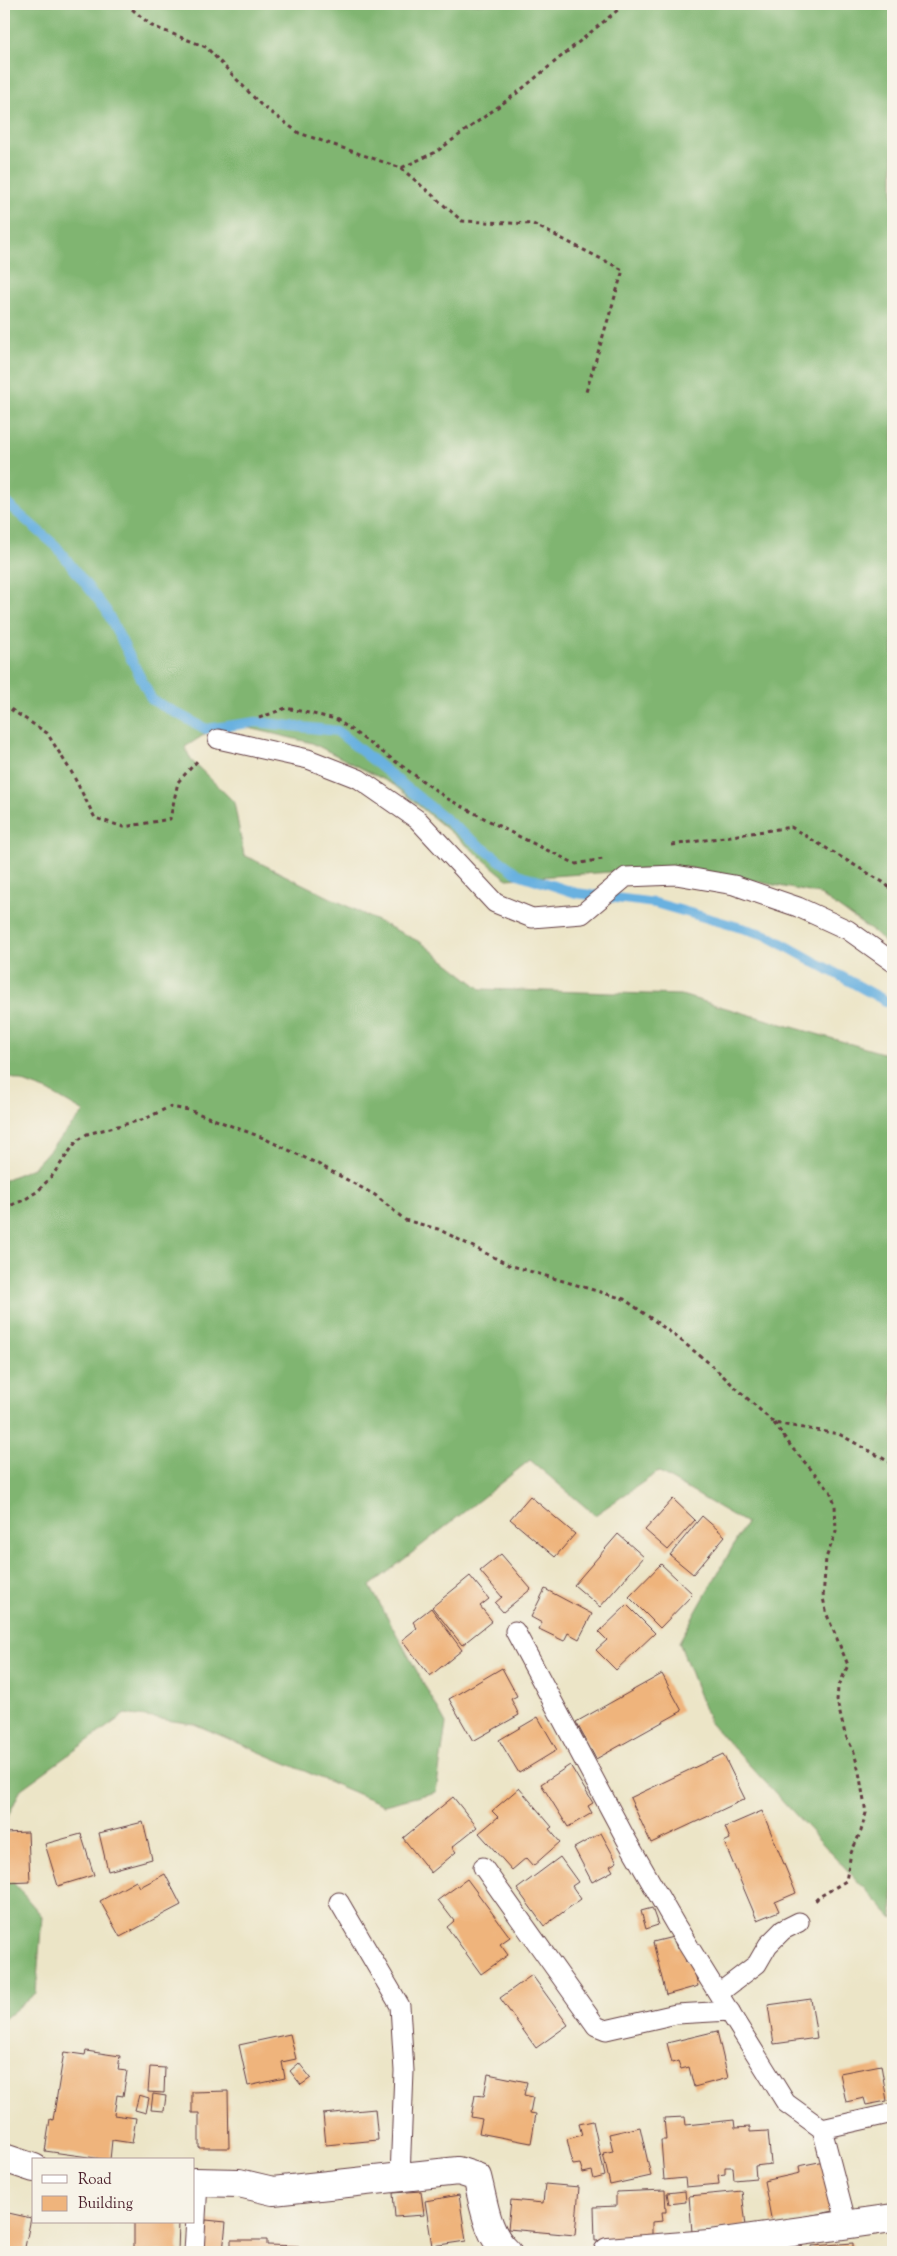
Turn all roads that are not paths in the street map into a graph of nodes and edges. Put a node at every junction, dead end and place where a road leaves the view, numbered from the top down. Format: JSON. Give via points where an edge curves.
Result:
{"nodes":[{"id":1,"x":218,"y":739,"type":"road end"},
{"id":2,"x":893,"y":962,"type":"edge"},
{"id":3,"x":515,"y":1631,"type":"dead end"},
{"id":4,"x":483,"y":1867,"type":"dead end"},
{"id":5,"x":338,"y":1902,"type":"dead end"},
{"id":6,"x":799,"y":1922,"type":"road end"},
{"id":7,"x":719,"y":1993,"type":"junction"},
{"id":8,"x":730,"y":2011,"type":"junction"},
{"id":9,"x":893,"y":2113,"type":"edge"},
{"id":10,"x":822,"y":2130,"type":"junction"},
{"id":11,"x":4,"y":2158,"type":"edge"},
{"id":12,"x":32,"y":2167,"type":"edge"},
{"id":13,"x":400,"y":2177,"type":"junction"},
{"id":14,"x":196,"y":2182,"type":"edge"},
{"id":15,"x":195,"y":2217,"type":"edge"},
{"id":16,"x":893,"y":2218,"type":"edge"},
{"id":17,"x":195,"y":2224,"type":"edge"},
{"id":18,"x":847,"y":2225,"type":"junction"},
{"id":19,"x":194,"y":2252,"type":"edge"},
{"id":20,"x":507,"y":2252,"type":"edge"},
{"id":21,"x":608,"y":2252,"type":"edge"}],
"edges":[{"from":1,"to":2,"type":"lane","via":[[308,759],[359,779],[418,820],[495,903],[532,918],[582,914],[626,877],[676,875],[734,885],[798,907],[848,930]]},
{"from":3,"to":7,"type":"lane","via":[[626,1839]]},
{"from":4,"to":8,"type":"lane","via":[[596,2026],[606,2030],[676,2014]]},
{"from":5,"to":13,"type":"lane","via":[[400,2006],[404,2071]]},
{"from":6,"to":7,"type":"lane","via":[[783,1930],[768,1945],[757,1964]]},
{"from":7,"to":8,"type":"lane"},
{"from":8,"to":10,"type":"lane","via":[[786,2103]]},
{"from":9,"to":10,"type":"lane"},
{"from":10,"to":18,"type":"lane"},
{"from":11,"to":12,"type":"street"},
{"from":13,"to":14,"type":"street","via":[[273,2191],[238,2183]]},
{"from":13,"to":20,"type":"street","via":[[458,2172],[477,2178],[491,2232]]},
{"from":14,"to":15,"type":"lane"},
{"from":16,"to":18,"type":"street"},
{"from":17,"to":19,"type":"lane"},
{"from":18,"to":21,"type":"street","via":[[709,2244]]}]}
